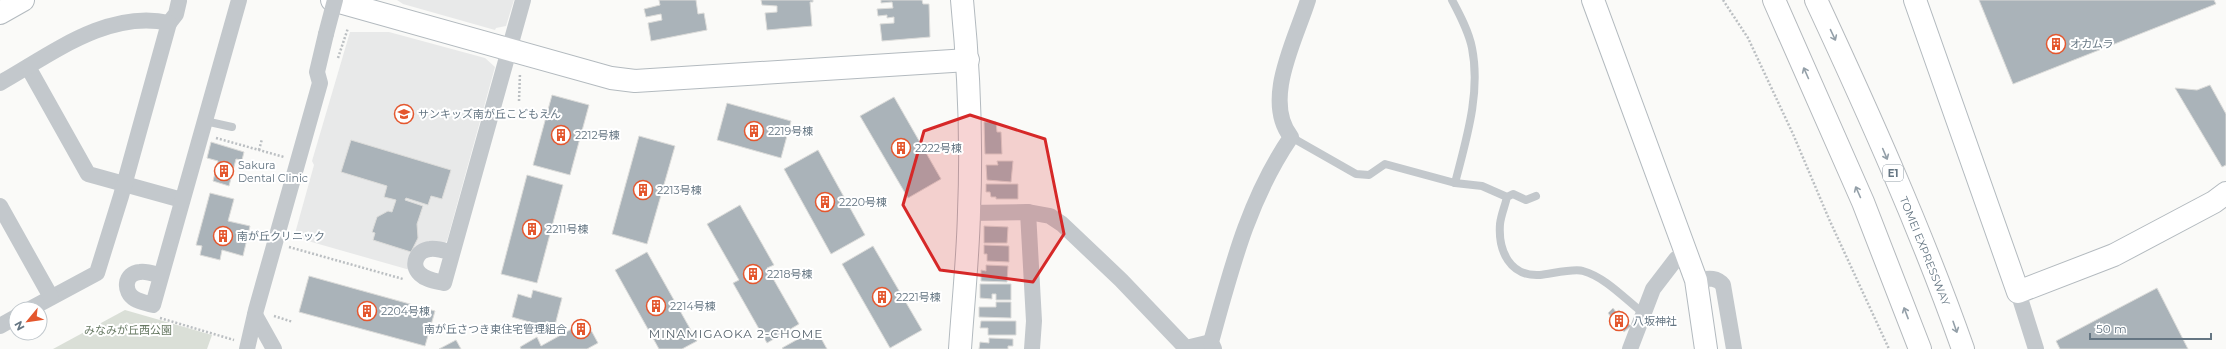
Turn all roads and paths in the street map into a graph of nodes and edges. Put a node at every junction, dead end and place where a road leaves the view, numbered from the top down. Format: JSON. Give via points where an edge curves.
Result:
{"nodes":[{"id":1,"x":23,"y":0,"type":"edge"},
{"id":2,"x":239,"y":0,"type":"edge"},
{"id":3,"x":334,"y":0,"type":"edge"},
{"id":4,"x":523,"y":0,"type":"edge"},
{"id":5,"x":962,"y":0,"type":"edge"},
{"id":6,"x":1308,"y":0,"type":"edge"},
{"id":7,"x":1452,"y":0,"type":"edge"},
{"id":8,"x":1593,"y":0,"type":"edge"},
{"id":9,"x":1723,"y":0,"type":"edge"},
{"id":10,"x":1774,"y":0,"type":"edge"},
{"id":11,"x":1816,"y":0,"type":"edge"},
{"id":12,"x":1915,"y":0,"type":"edge"},
{"id":13,"x":179,"y":1,"type":"dead end"},
{"id":14,"x":0,"y":13,"type":"edge"},
{"id":15,"x":169,"y":23,"type":"junction"},
{"id":16,"x":348,"y":28,"type":"dead end"},
{"id":17,"x":514,"y":58,"type":"junction"},
{"id":18,"x":968,"y":60,"type":"junction"},
{"id":19,"x":28,"y":67,"type":"junction"},
{"id":20,"x":326,"y":81,"type":"junction"},
{"id":21,"x":0,"y":84,"type":"edge"},
{"id":22,"x":519,"y":102,"type":"dead end"},
{"id":23,"x":205,"y":121,"type":"junction"},
{"id":24,"x":232,"y":127,"type":"dead end"},
{"id":25,"x":210,"y":136,"type":"dead end"},
{"id":26,"x":1291,"y":137,"type":"junction"},
{"id":27,"x":262,"y":139,"type":"dead end"},
{"id":28,"x":260,"y":150,"type":"junction"},
{"id":29,"x":298,"y":160,"type":"junction"},
{"id":30,"x":1455,"y":183,"type":"junction"},
{"id":31,"x":124,"y":185,"type":"junction"},
{"id":32,"x":2226,"y":192,"type":"edge"},
{"id":33,"x":1536,"y":196,"type":"dead end"},
{"id":34,"x":1507,"y":197,"type":"junction"},
{"id":35,"x":182,"y":200,"type":"junction"},
{"id":36,"x":0,"y":206,"type":"edge"},
{"id":37,"x":1028,"y":212,"type":"junction"},
{"id":38,"x":969,"y":213,"type":"junction"},
{"id":39,"x":275,"y":243,"type":"junction"},
{"id":40,"x":452,"y":253,"type":"dead end"},
{"id":41,"x":1687,"y":255,"type":"junction"},
{"id":42,"x":161,"y":276,"type":"dead end"},
{"id":43,"x":406,"y":280,"type":"dead end"},
{"id":44,"x":1696,"y":280,"type":"junction"},
{"id":45,"x":2018,"y":292,"type":"junction"},
{"id":46,"x":51,"y":297,"type":"junction"},
{"id":47,"x":44,"y":301,"type":"edge"},
{"id":48,"x":1643,"y":313,"type":"junction"},
{"id":49,"x":255,"y":314,"type":"junction"},
{"id":50,"x":158,"y":317,"type":"dead end"},
{"id":51,"x":215,"y":334,"type":"dead end"},
{"id":52,"x":1212,"y":346,"type":"edge"},
{"id":53,"x":247,"y":349,"type":"edge"},
{"id":54,"x":274,"y":349,"type":"edge"},
{"id":55,"x":960,"y":349,"type":"edge"},
{"id":56,"x":1032,"y":349,"type":"edge"},
{"id":57,"x":1630,"y":349,"type":"edge"},
{"id":58,"x":1706,"y":349,"type":"edge"},
{"id":59,"x":1734,"y":349,"type":"edge"},
{"id":60,"x":1888,"y":349,"type":"edge"},
{"id":61,"x":1920,"y":349,"type":"edge"},
{"id":62,"x":1963,"y":349,"type":"edge"},
{"id":63,"x":2036,"y":349,"type":"edge"}],
"edges":[{"from":1,"to":14,"type":"main road"},
{"from":2,"to":23,"type":"street"},
{"from":3,"to":17,"type":"main road"},
{"from":3,"to":20,"type":"street","bridge":true,"via":[[317,72]]},
{"from":4,"to":17,"type":"street"},
{"from":5,"to":18,"type":"main road"},
{"from":6,"to":26,"type":"street","via":[[1279,92],[1283,123]]},
{"from":7,"to":30,"type":"lane","via":[[1472,48],[1474,84],[1470,121]]},
{"from":8,"to":41,"type":"main road"},
{"from":9,"to":60,"type":"path","via":[[1754,51]]},
{"from":61,"to":10,"type":"main road","one_way":true,"via":[[1863,202]]},
{"from":11,"to":62,"type":"main road","name":"TOMEI EXPRESSWAY","number":"E1","one_way":true,"via":[[1860,95]]},
{"from":12,"to":45,"type":"main road"},
{"from":13,"to":15,"type":"street","via":[[176,14]]},
{"from":15,"to":19,"type":"street","via":[[158,20],[110,25],[86,34]]},
{"from":15,"to":31,"type":"street"},
{"from":16,"to":20,"type":"path"},
{"from":17,"to":18,"type":"main road","via":[[635,81]]},
{"from":17,"to":22,"type":"path"},
{"from":17,"to":40,"type":"street"},
{"from":18,"to":38,"type":"main road"},
{"from":19,"to":21,"type":"street"},
{"from":19,"to":31,"type":"street","via":[[88,174]]},
{"from":20,"to":29,"type":"street"},
{"from":23,"to":24,"type":"lane"},
{"from":23,"to":35,"type":"street"},
{"from":25,"to":28,"type":"path"},
{"from":26,"to":30,"type":"lane","via":[[1356,174],[1369,175],[1385,164]]},
{"from":26,"to":52,"type":"street","via":[[1247,220],[1232,261]]},
{"from":27,"to":28,"type":"path"},
{"from":28,"to":29,"type":"path"},
{"from":29,"to":39,"type":"street"},
{"from":30,"to":34,"type":"lane","via":[[1482,186]]},
{"from":31,"to":35,"type":"street"},
{"from":31,"to":46,"type":"street","via":[[97,273]]},
{"from":32,"to":45,"type":"main road","via":[[2214,202],[2114,254]]},
{"from":33,"to":34,"type":"lane","via":[[1526,200],[1513,194]]},
{"from":34,"to":48,"type":"lane","via":[[1500,223],[1500,239],[1503,254],[1512,268],[1529,275],[1582,270],[1599,279]]},
{"from":35,"to":42,"type":"street"},
{"from":36,"to":46,"type":"street"},
{"from":37,"to":38,"type":"street"},
{"from":37,"to":52,"type":"street","via":[[1050,216],[1062,224],[1121,280],[1186,348]]},
{"from":37,"to":56,"type":"street","via":[[1034,321]]},
{"from":38,"to":55,"type":"main road"},
{"from":39,"to":43,"type":"path"},
{"from":39,"to":49,"type":"street"},
{"from":41,"to":44,"type":"main road"},
{"from":41,"to":48,"type":"street","via":[[1671,264],[1653,290]]},
{"from":44,"to":58,"type":"main road"},
{"from":44,"to":59,"type":"street","via":[[1719,280],[1723,286]]},
{"from":45,"to":63,"type":"street"},
{"from":46,"to":47,"type":"street"},
{"from":48,"to":57,"type":"street"},
{"from":49,"to":53,"type":"street"},
{"from":49,"to":54,"type":"street"},
{"from":50,"to":51,"type":"path"}]}
